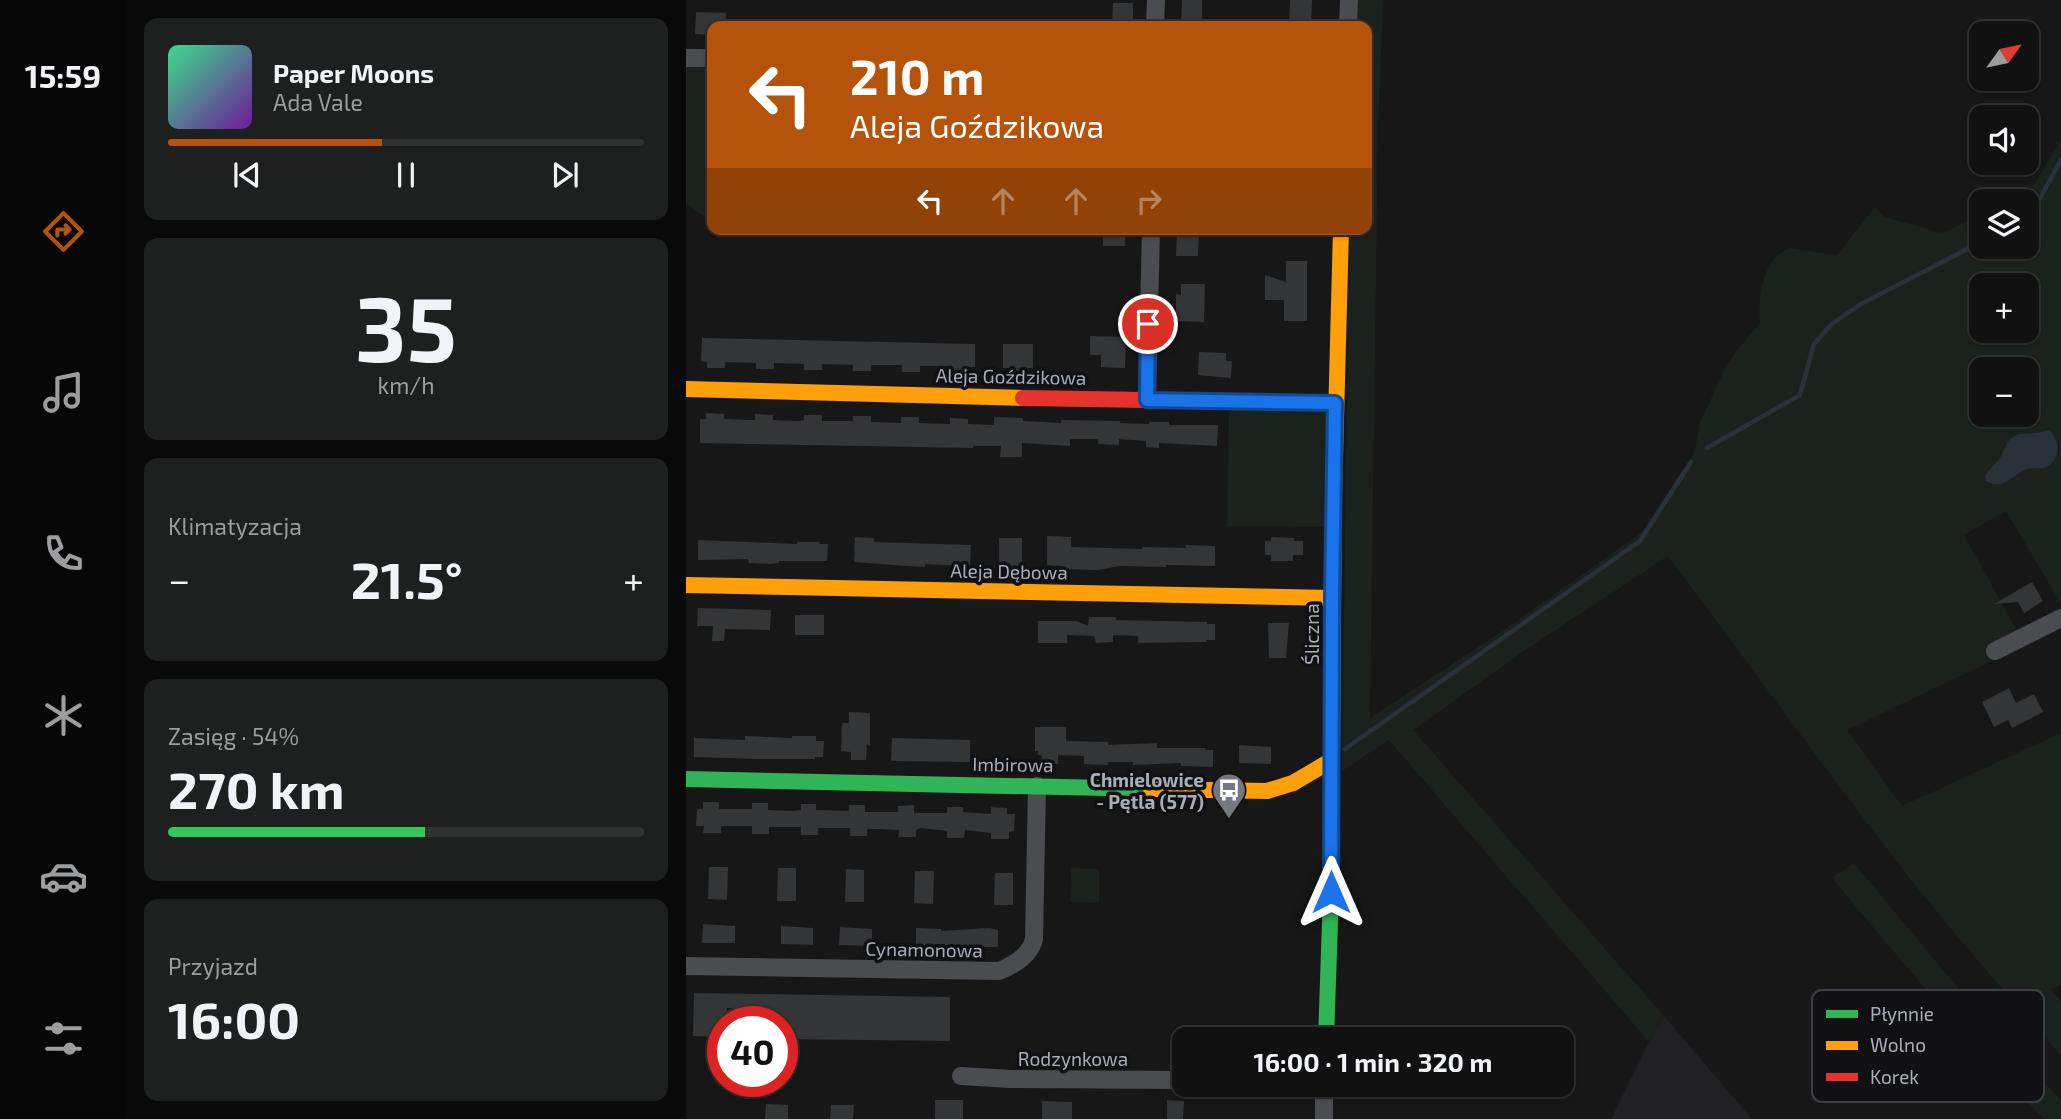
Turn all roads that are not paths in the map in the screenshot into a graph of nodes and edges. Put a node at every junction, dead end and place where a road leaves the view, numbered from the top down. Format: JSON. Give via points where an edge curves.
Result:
{"nodes":[{"id":1,"x":1156,"y":0,"type":"edge"},
{"id":2,"x":1349,"y":0,"type":"edge"},
{"id":3,"x":1155,"y":21,"type":"edge"},
{"id":4,"x":1348,"y":21,"type":"edge"},
{"id":5,"x":686,"y":58,"type":"edge"},
{"id":6,"x":707,"y":58,"type":"edge"},
{"id":7,"x":1151,"y":235,"type":"edge"},
{"id":8,"x":1342,"y":235,"type":"edge"},
{"id":9,"x":686,"y":389,"type":"edge"},
{"id":10,"x":1147,"y":400,"type":"junction"},
{"id":11,"x":1335,"y":403,"type":"junction"},
{"id":12,"x":686,"y":584,"type":"edge"},
{"id":13,"x":1332,"y":598,"type":"junction"},
{"id":14,"x":2061,"y":618,"type":"edge"},
{"id":15,"x":1996,"y":650,"type":"dead end"},
{"id":16,"x":1332,"y":760,"type":"junction"},
{"id":17,"x":686,"y":779,"type":"edge"},
{"id":18,"x":1037,"y":786,"type":"junction"},
{"id":19,"x":686,"y":966,"type":"edge"},
{"id":20,"x":1326,"y":1027,"type":"edge"},
{"id":21,"x":961,"y":1076,"type":"dead end"},
{"id":22,"x":1172,"y":1080,"type":"edge"},
{"id":23,"x":1324,"y":1097,"type":"edge"},
{"id":24,"x":1324,"y":1119,"type":"edge"}],
"edges":[{"from":1,"to":3,"type":"street"},
{"from":2,"to":4,"type":"street"},
{"from":5,"to":6,"type":"street"},
{"from":7,"to":10,"type":"street"},
{"from":8,"to":11,"type":"street","name":"Śliczna"},
{"from":9,"to":10,"type":"street","name":"Aleja Goździkowa"},
{"from":10,"to":11,"type":"street","name":"Aleja Goździkowa"},
{"from":11,"to":13,"type":"street","name":"Śliczna"},
{"from":12,"to":13,"type":"street","name":"Aleja Dębowa"},
{"from":13,"to":16,"type":"street","name":"Śliczna"},
{"from":14,"to":15,"type":"street"},
{"from":16,"to":18,"type":"street","name":"Imbirowa","via":[[1293,784],[1267,791]]},
{"from":16,"to":20,"type":"street","name":"Śliczna"},
{"from":17,"to":18,"type":"street","name":"Imbirowa"},
{"from":18,"to":19,"type":"street","name":"Cynamonowa","via":[[1034,939],[1026,955],[1004,969]]},
{"from":21,"to":22,"type":"street","name":"Rodzynkowa"},
{"from":23,"to":24,"type":"street"}]}
